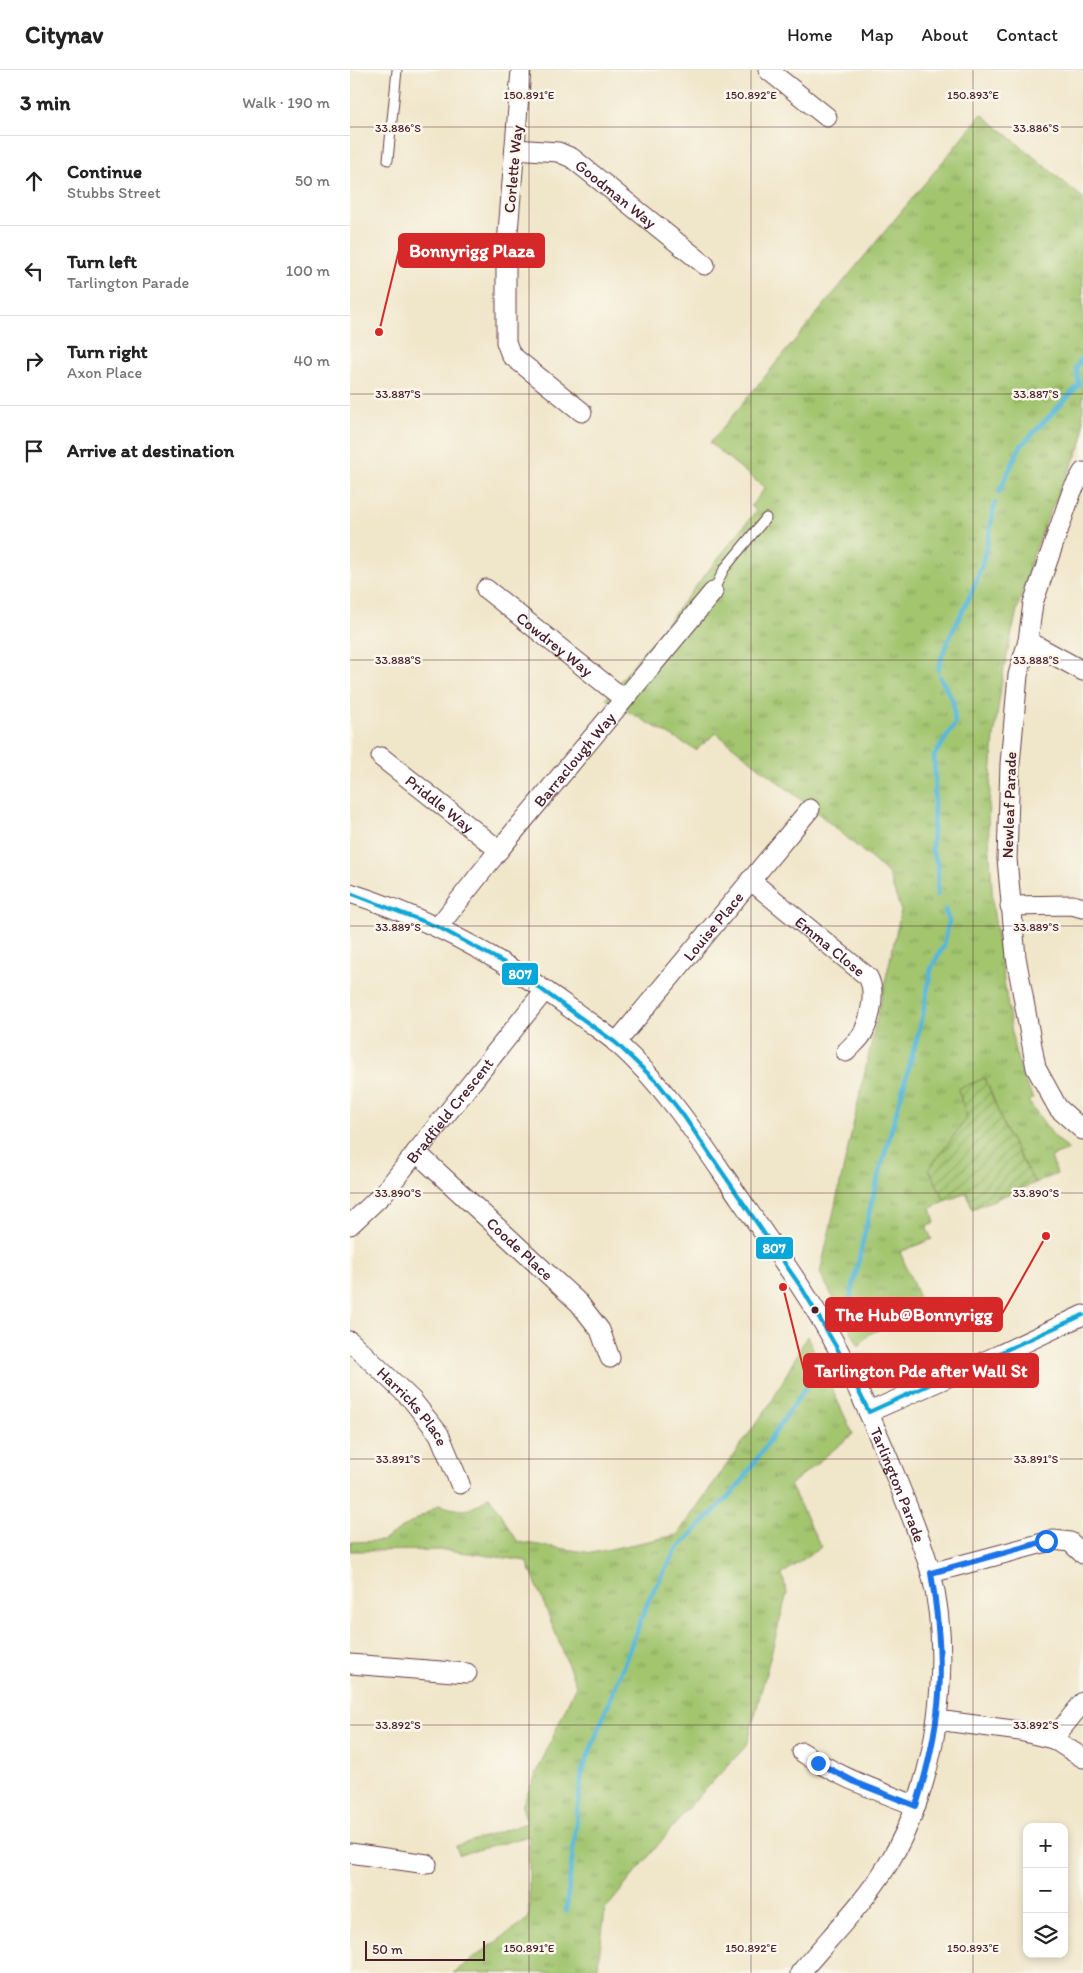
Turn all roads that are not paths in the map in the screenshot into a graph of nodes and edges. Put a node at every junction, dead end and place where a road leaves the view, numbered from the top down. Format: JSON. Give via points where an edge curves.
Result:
{"nodes":[{"id":1,"x":398,"y":70,"type":"edge"},
{"id":2,"x":521,"y":70,"type":"edge"},
{"id":3,"x":768,"y":70,"type":"edge"},
{"id":4,"x":827,"y":117,"type":"dead end"},
{"id":5,"x":515,"y":148,"type":"junction"},
{"id":6,"x":388,"y":160,"type":"dead end"},
{"id":7,"x":705,"y":265,"type":"dead end"},
{"id":8,"x":582,"y":412,"type":"dead end"},
{"id":9,"x":1083,"y":472,"type":"edge"},
{"id":10,"x":766,"y":518,"type":"dead end"},
{"id":11,"x":486,"y":589,"type":"dead end"},
{"id":12,"x":713,"y":592,"type":"joint"},
{"id":13,"x":1028,"y":641,"type":"junction"},
{"id":14,"x":1083,"y":671,"type":"edge"},
{"id":15,"x":624,"y":699,"type":"junction"},
{"id":16,"x":381,"y":757,"type":"dead end"},
{"id":17,"x":810,"y":809,"type":"dead end"},
{"id":18,"x":498,"y":850,"type":"junction"},
{"id":19,"x":750,"y":880,"type":"junction"},
{"id":20,"x":350,"y":893,"type":"edge"},
{"id":21,"x":1010,"y":906,"type":"junction"},
{"id":22,"x":1083,"y":908,"type":"edge"},
{"id":23,"x":438,"y":927,"type":"junction"},
{"id":24,"x":545,"y":990,"type":"junction"},
{"id":25,"x":616,"y":1043,"type":"junction"},
{"id":26,"x":846,"y":1052,"type":"dead end"},
{"id":27,"x":1083,"y":1130,"type":"edge"},
{"id":28,"x":416,"y":1152,"type":"junction"},
{"id":29,"x":350,"y":1225,"type":"edge"},
{"id":30,"x":1083,"y":1315,"type":"edge"},
{"id":31,"x":350,"y":1341,"type":"edge"},
{"id":32,"x":610,"y":1358,"type":"dead end"},
{"id":33,"x":869,"y":1412,"type":"junction"},
{"id":34,"x":460,"y":1484,"type":"dead end"},
{"id":35,"x":1083,"y":1554,"type":"edge"},
{"id":36,"x":931,"y":1573,"type":"junction"},
{"id":37,"x":350,"y":1664,"type":"edge"},
{"id":38,"x":468,"y":1673,"type":"dead end"},
{"id":39,"x":1083,"y":1702,"type":"edge"},
{"id":40,"x":937,"y":1720,"type":"junction"},
{"id":41,"x":1054,"y":1739,"type":"junction"},
{"id":42,"x":802,"y":1752,"type":"dead end"},
{"id":43,"x":1083,"y":1758,"type":"edge"},
{"id":44,"x":916,"y":1806,"type":"junction"},
{"id":45,"x":350,"y":1853,"type":"edge"},
{"id":46,"x":427,"y":1864,"type":"dead end"},
{"id":47,"x":800,"y":1973,"type":"edge"}],
"edges":[{"from":1,"to":6,"type":"lane"},
{"from":2,"to":5,"type":"street","name":"Corlette Way"},
{"from":3,"to":4,"type":"street"},
{"from":5,"to":7,"type":"street","name":"Goodman Way","via":[[558,152],[572,158]]},
{"from":5,"to":8,"type":"street","name":"Corlette Way","via":[[506,257],[506,342],[511,355]]},
{"from":9,"to":13,"type":"street","name":"Newleaf Parade","via":[[1072,491],[1036,594]]},
{"from":10,"to":12,"type":"lane","via":[[724,570]]},
{"from":11,"to":15,"type":"street","name":"Cowdrey Way"},
{"from":12,"to":15,"type":"street","name":"Barraclough Way"},
{"from":13,"to":14,"type":"street"},
{"from":13,"to":21,"type":"street","name":"Newleaf Parade","via":[[1018,675],[1010,764],[1007,859]]},
{"from":15,"to":18,"type":"street","name":"Barraclough Way"},
{"from":16,"to":18,"type":"street","name":"Priddle Way"},
{"from":17,"to":19,"type":"street","name":"Louise Place"},
{"from":18,"to":23,"type":"street","name":"Barraclough Way"},
{"from":19,"to":25,"type":"street","name":"Louise Place"},
{"from":19,"to":26,"type":"street","name":"Emma Close","via":[[868,977],[872,984],[864,1032]]},
{"from":20,"to":23,"type":"street","name":"Tarlington Parade"},
{"from":21,"to":22,"type":"street","via":[[1072,905]]},
{"from":21,"to":27,"type":"street","name":"Newleaf Parade","via":[[1023,1007],[1036,1068],[1058,1108]]},
{"from":23,"to":24,"type":"street","name":"Tarlington Parade","via":[[504,962]]},
{"from":24,"to":25,"type":"street","name":"Tarlington Parade"},
{"from":24,"to":28,"type":"street","name":"Bradfield Crescent"},
{"from":25,"to":33,"type":"street","name":"Tarlington Parade","via":[[659,1084],[683,1115],[797,1282],[838,1350]]},
{"from":28,"to":29,"type":"street","name":"Bradfield Crescent","via":[[383,1194]]},
{"from":28,"to":32,"type":"street","name":"Coode Place","via":[[579,1303],[600,1330]]},
{"from":30,"to":33,"type":"street"},
{"from":31,"to":34,"type":"street","name":"Harricks Place","via":[[412,1400],[439,1434]]},
{"from":33,"to":36,"type":"street","name":"Tarlington Parade"},
{"from":35,"to":36,"type":"street","via":[[1070,1542],[1054,1540]]},
{"from":36,"to":40,"type":"street","name":"Tarlington Parade","via":[[941,1654]]},
{"from":37,"to":38,"type":"street"},
{"from":39,"to":41,"type":"street"},
{"from":40,"to":41,"type":"street"},
{"from":40,"to":44,"type":"street","name":"Tarlington Parade"},
{"from":41,"to":43,"type":"street"},
{"from":42,"to":44,"type":"street","via":[[857,1783]]},
{"from":44,"to":47,"type":"street","name":"Tarlington Parade","via":[[880,1877]]},
{"from":45,"to":46,"type":"street"}]}
